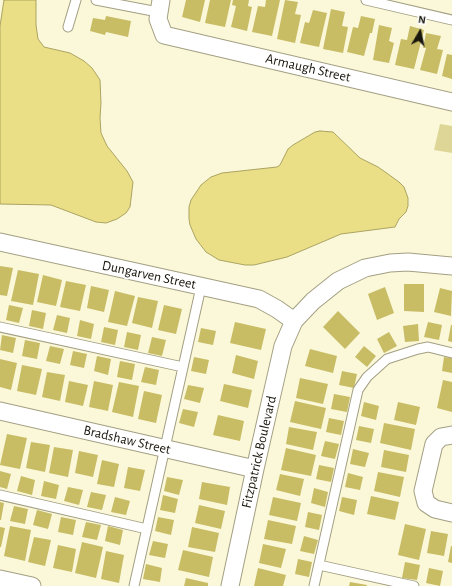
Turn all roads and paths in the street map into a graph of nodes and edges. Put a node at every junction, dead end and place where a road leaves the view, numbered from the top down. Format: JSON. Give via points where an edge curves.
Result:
{"nodes":[{"id":1,"x":76,"y":0,"type":"edge"},
{"id":2,"x":96,"y":0,"type":"edge"},
{"id":3,"x":366,"y":0,"type":"edge"},
{"id":4,"x":159,"y":6,"type":"edge"},
{"id":5,"x":452,"y":20,"type":"edge"},
{"id":6,"x":68,"y":27,"type":"dead end"},
{"id":7,"x":452,"y":102,"type":"edge"},
{"id":8,"x":0,"y":242,"type":"edge"},
{"id":9,"x":452,"y":266,"type":"edge"},
{"id":10,"x":201,"y":286,"type":"junction"},
{"id":11,"x":294,"y":321,"type":"junction"},
{"id":12,"x":0,"y":326,"type":"edge"},
{"id":13,"x":452,"y":353,"type":"edge"},
{"id":14,"x":183,"y":367,"type":"junction"},
{"id":15,"x":0,"y":411,"type":"edge"},
{"id":16,"x":452,"y":435,"type":"edge"},
{"id":17,"x":165,"y":448,"type":"junction"},
{"id":18,"x":255,"y":469,"type":"junction"},
{"id":19,"x":0,"y":495,"type":"edge"},
{"id":20,"x":452,"y":513,"type":"edge"},
{"id":21,"x":147,"y":529,"type":"junction"},
{"id":22,"x":319,"y":565,"type":"junction"},
{"id":23,"x":0,"y":579,"type":"edge"},
{"id":24,"x":32,"y":586,"type":"edge"},
{"id":25,"x":134,"y":586,"type":"edge"},
{"id":26,"x":230,"y":586,"type":"edge"},
{"id":27,"x":314,"y":586,"type":"edge"},
{"id":28,"x":414,"y":586,"type":"edge"}],
"edges":[{"from":1,"to":6,"type":"lane"},
{"from":2,"to":4,"type":"lane"},
{"from":3,"to":5,"type":"lane"},
{"from":4,"to":7,"type":"street","name":"Armaugh Street","via":[[158,19],[164,35]]},
{"from":8,"to":10,"type":"street","name":"Dungarven Street"},
{"from":9,"to":11,"type":"street","name":"Fitzpatrick Boulevard","via":[[408,262],[365,268],[338,281],[313,301]]},
{"from":10,"to":11,"type":"street","name":"Dungarven Street","via":[[259,299]]},
{"from":10,"to":14,"type":"lane"},
{"from":11,"to":18,"type":"street","name":"Fitzpatrick Boulevard","via":[[283,346]]},
{"from":12,"to":14,"type":"lane"},
{"from":13,"to":22,"type":"lane","via":[[428,347],[387,359],[367,377],[358,390]]},
{"from":14,"to":17,"type":"lane"},
{"from":15,"to":17,"type":"street","name":"Bradshaw Street"},
{"from":16,"to":20,"type":"street","via":[[441,437],[434,444],[423,491],[426,503],[435,509]]},
{"from":17,"to":18,"type":"street","name":"Bradshaw Street"},
{"from":17,"to":21,"type":"lane"},
{"from":18,"to":26,"type":"street","name":"Fitzpatrick Boulevard"},
{"from":19,"to":21,"type":"lane"},
{"from":21,"to":25,"type":"lane"},
{"from":22,"to":27,"type":"lane"},
{"from":22,"to":28,"type":"lane"},
{"from":23,"to":24,"type":"street"}]}
